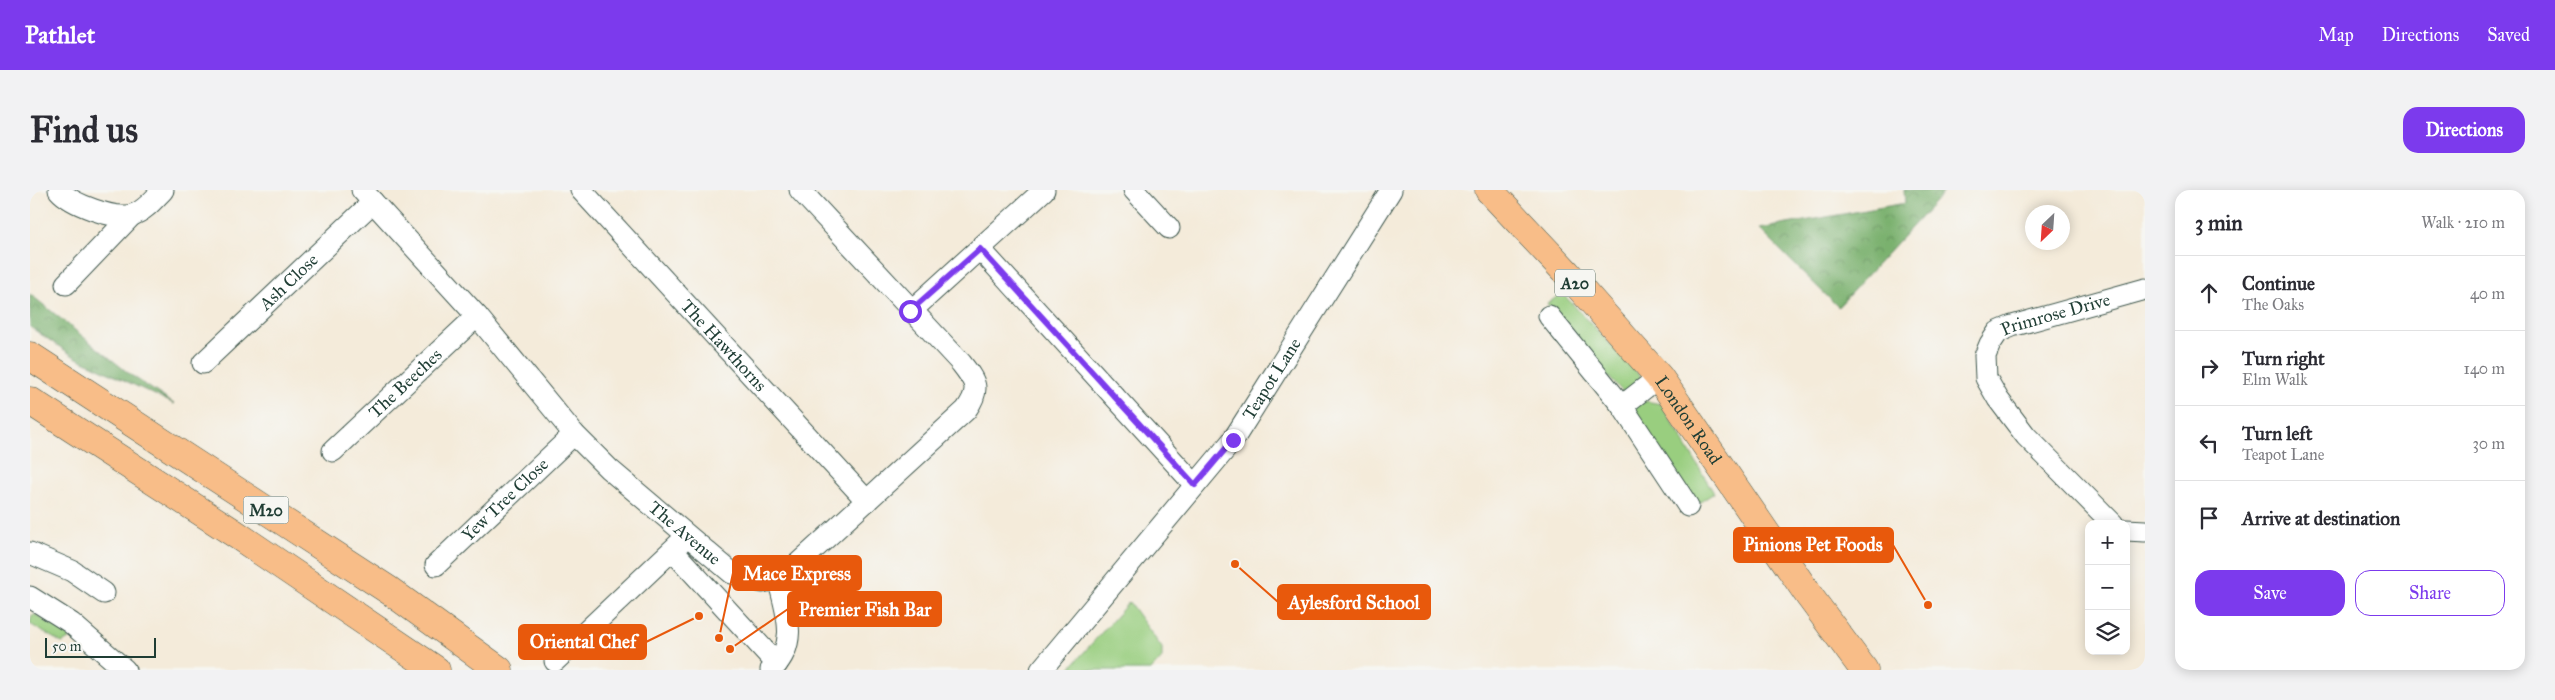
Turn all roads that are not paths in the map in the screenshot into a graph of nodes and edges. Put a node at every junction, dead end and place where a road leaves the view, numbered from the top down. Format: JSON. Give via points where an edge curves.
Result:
{"nodes":[{"id":1,"x":59,"y":190,"type":"edge"},
{"id":2,"x":163,"y":190,"type":"edge"},
{"id":3,"x":581,"y":190,"type":"edge"},
{"id":4,"x":800,"y":190,"type":"edge"},
{"id":5,"x":1044,"y":190,"type":"edge"},
{"id":6,"x":1134,"y":190,"type":"edge"},
{"id":7,"x":1391,"y":190,"type":"edge"},
{"id":8,"x":1489,"y":190,"type":"edge"},
{"id":9,"x":368,"y":196,"type":"edge"},
{"id":10,"x":132,"y":215,"type":"junction"},
{"id":11,"x":1169,"y":228,"type":"dead end"},
{"id":12,"x":980,"y":249,"type":"junction"},
{"id":13,"x":66,"y":284,"type":"dead end"},
{"id":14,"x":2145,"y":290,"type":"edge"},
{"id":15,"x":910,"y":311,"type":"junction"},
{"id":16,"x":477,"y":316,"type":"junction"},
{"id":17,"x":1549,"y":316,"type":"dead end"},
{"id":18,"x":30,"y":356,"type":"edge"},
{"id":19,"x":203,"y":364,"type":"dead end"},
{"id":20,"x":1660,"y":377,"type":"junction"},
{"id":21,"x":30,"y":401,"type":"edge"},
{"id":22,"x":1622,"y":406,"type":"junction"},
{"id":23,"x":574,"y":434,"type":"junction"},
{"id":24,"x":333,"y":451,"type":"dead end"},
{"id":25,"x":1195,"y":485,"type":"junction"},
{"id":26,"x":866,"y":501,"type":"junction"},
{"id":27,"x":1688,"y":506,"type":"dead end"},
{"id":28,"x":2110,"y":520,"type":"edge"},
{"id":29,"x":2130,"y":530,"type":"edge"},
{"id":30,"x":2145,"y":531,"type":"edge"},
{"id":31,"x":680,"y":543,"type":"junction"},
{"id":32,"x":30,"y":553,"type":"edge"},
{"id":33,"x":436,"y":566,"type":"dead end"},
{"id":34,"x":778,"y":578,"type":"junction"},
{"id":35,"x":104,"y":593,"type":"dead end"},
{"id":36,"x":30,"y":597,"type":"edge"},
{"id":37,"x":555,"y":661,"type":"dead end"},
{"id":38,"x":774,"y":667,"type":"edge"},
{"id":39,"x":125,"y":670,"type":"edge"},
{"id":40,"x":436,"y":670,"type":"edge"},
{"id":41,"x":499,"y":670,"type":"edge"},
{"id":42,"x":1041,"y":670,"type":"edge"},
{"id":43,"x":1864,"y":670,"type":"edge"}],
"edges":[{"from":1,"to":10,"type":"street","via":[[97,212]]},
{"from":2,"to":10,"type":"street","via":[[144,209]]},
{"from":3,"to":26,"type":"street","name":"The Hawthorns"},
{"from":4,"to":15,"type":"street"},
{"from":5,"to":12,"type":"street"},
{"from":6,"to":11,"type":"street"},
{"from":7,"to":25,"type":"street","name":"Teapot Lane","via":[[1233,440]]},
{"from":8,"to":20,"type":"main road","name":"London Road","number":"A20"},
{"from":9,"to":16,"type":"street","name":"The Avenue"},
{"from":9,"to":19,"type":"street","name":"Ash Close"},
{"from":10,"to":13,"type":"street"},
{"from":12,"to":15,"type":"street"},
{"from":12,"to":25,"type":"street"},
{"from":14,"to":28,"type":"street","name":"Primrose Drive","via":[[2012,326],[1998,332],[1985,356],[1986,378],[2026,436]]},
{"from":15,"to":26,"type":"street","via":[[974,380],[974,399],[966,410]]},
{"from":16,"to":23,"type":"street","name":"The Avenue"},
{"from":16,"to":24,"type":"street","name":"The Beeches"},
{"from":17,"to":22,"type":"street"},
{"from":18,"to":41,"type":"main road","number":"M20","via":[[390,591]]},
{"from":20,"to":22,"type":"street"},
{"from":20,"to":43,"type":"main road","name":"London Road","number":"A20","via":[[1810,597]]},
{"from":21,"to":40,"type":"main road","number":"M20","via":[[243,538]]},
{"from":22,"to":27,"type":"street"},
{"from":23,"to":31,"type":"street","name":"The Avenue"},
{"from":23,"to":33,"type":"street","name":"Yew Tree Close"},
{"from":25,"to":42,"type":"street","name":"Teapot Lane"},
{"from":26,"to":34,"type":"street","via":[[790,571]]},
{"from":29,"to":30,"type":"street"},
{"from":31,"to":34,"type":"street","name":"The Avenue","via":[[732,573],[762,582]]},
{"from":31,"to":37,"type":"street"},
{"from":31,"to":38,"type":"street"},
{"from":32,"to":35,"type":"street","via":[[72,572]]},
{"from":34,"to":38,"type":"street","via":[[789,642]]},
{"from":36,"to":39,"type":"street","via":[[71,623]]}]}
